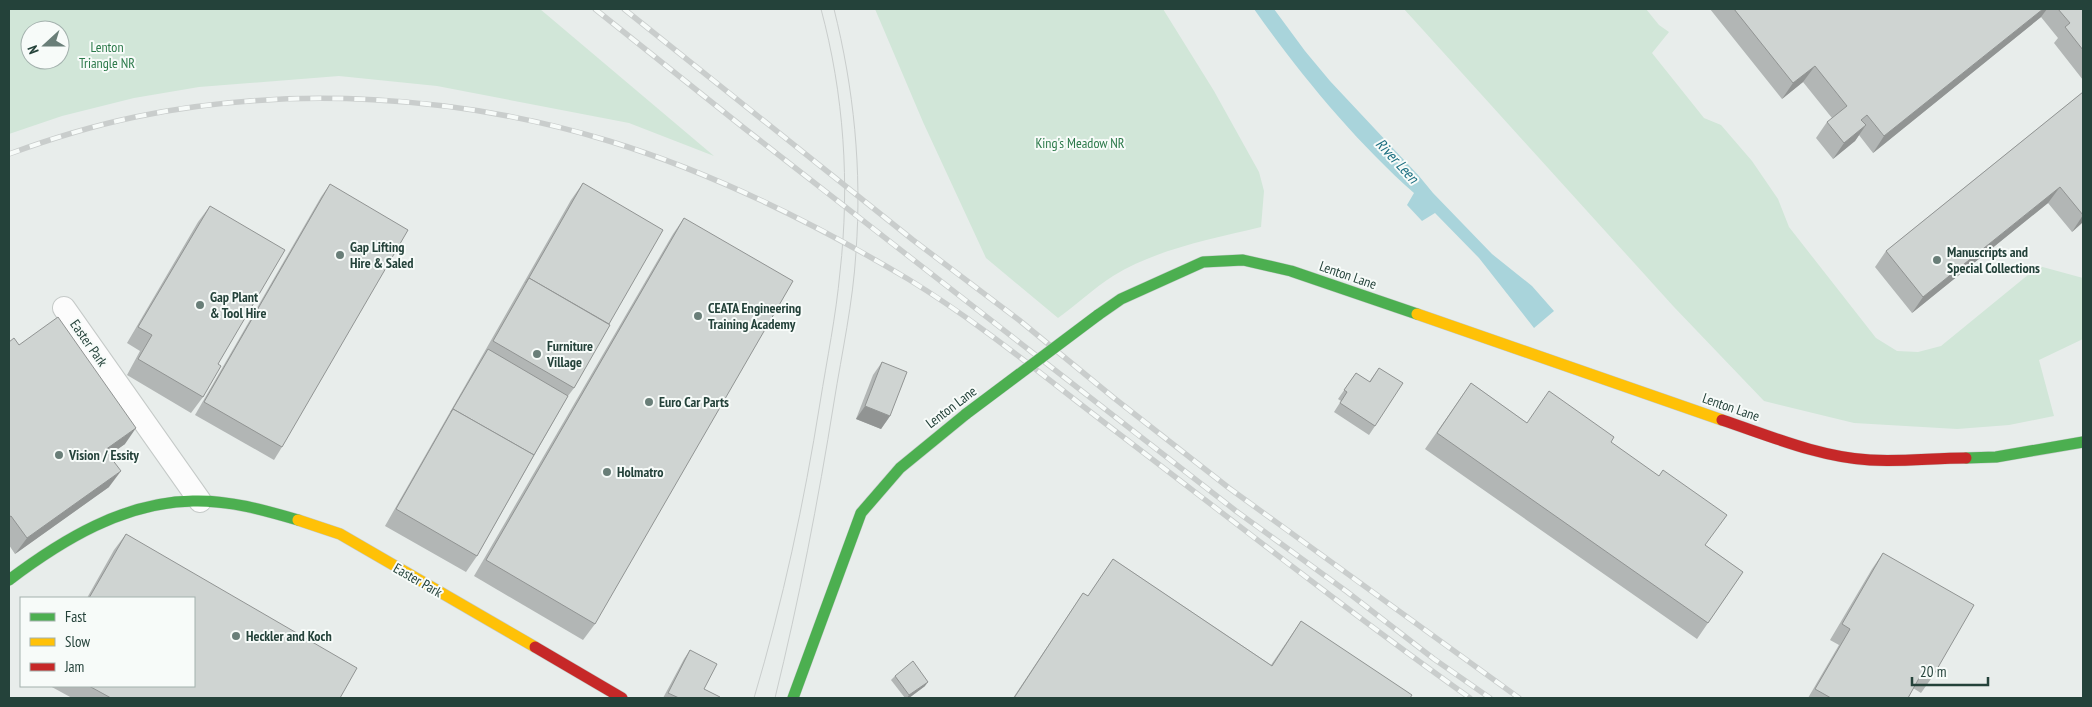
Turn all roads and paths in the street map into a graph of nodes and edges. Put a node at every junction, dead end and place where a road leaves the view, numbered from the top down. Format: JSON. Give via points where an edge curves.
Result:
{"nodes":[{"id":1,"x":64,"y":308,"type":"dead end"},
{"id":2,"x":2083,"y":442,"type":"edge"},
{"id":3,"x":200,"y":501,"type":"junction"},
{"id":4,"x":9,"y":580,"type":"edge"},
{"id":5,"x":622,"y":698,"type":"edge"},
{"id":6,"x":793,"y":698,"type":"edge"}],
"edges":[{"from":1,"to":3,"type":"street","name":"Easter Park"},
{"from":2,"to":6,"type":"street","name":"Lenton Lane","bridge":true,"via":[[1996,458],[1870,460],[1845,457],[1801,447],[1291,271],[1243,260],[1203,262],[1122,299],[966,414],[900,468],[861,513]]},
{"from":3,"to":4,"type":"street","name":"Easter Park","via":[[143,509],[89,528],[62,542]]},
{"from":3,"to":5,"type":"street","name":"Easter Park","via":[[289,516],[340,534]]}]}
